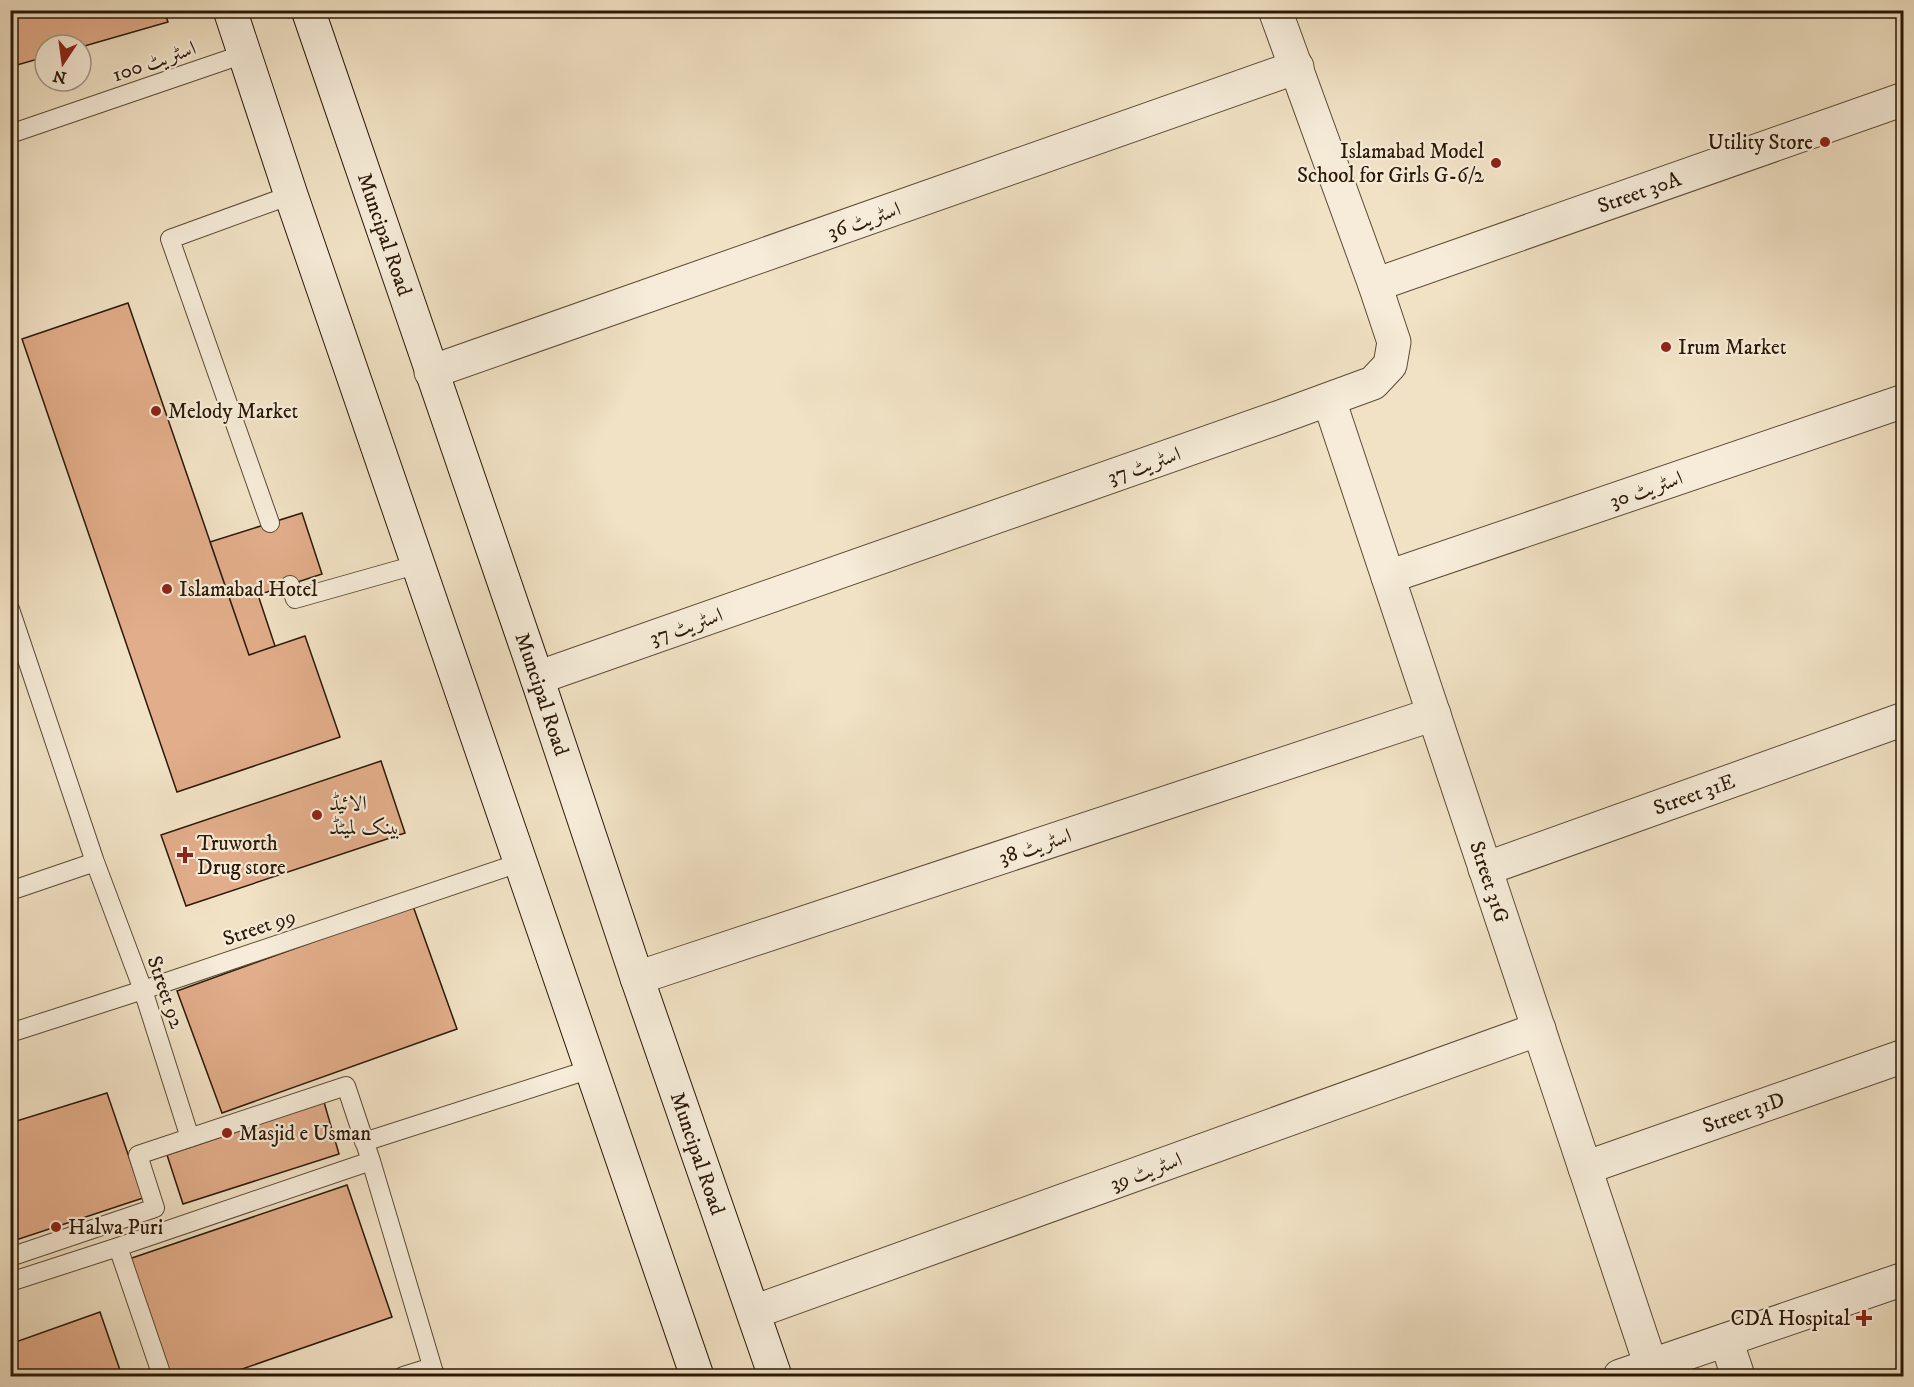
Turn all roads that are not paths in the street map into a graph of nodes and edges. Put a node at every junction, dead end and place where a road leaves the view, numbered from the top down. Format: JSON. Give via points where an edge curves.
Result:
{"nodes":[{"id":1,"x":230,"y":10,"type":"edge"},
{"id":2,"x":1275,"y":10,"type":"edge"},
{"id":3,"x":308,"y":11,"type":"edge"},
{"id":4,"x":244,"y":54,"type":"junction"},
{"id":5,"x":1297,"y":67,"type":"junction"},
{"id":6,"x":1904,"y":99,"type":"edge"},
{"id":7,"x":10,"y":134,"type":"edge"},
{"id":8,"x":291,"y":195,"type":"junction"},
{"id":9,"x":1375,"y":285,"type":"junction"},
{"id":10,"x":431,"y":372,"type":"junction"},
{"id":11,"x":1329,"y":400,"type":"junction"},
{"id":12,"x":1904,"y":401,"type":"edge"},
{"id":13,"x":270,"y":523,"type":"dead end"},
{"id":14,"x":419,"y":564,"type":"junction"},
{"id":15,"x":1388,"y":577,"type":"junction"},
{"id":16,"x":290,"y":585,"type":"dead end"},
{"id":17,"x":10,"y":609,"type":"edge"},
{"id":18,"x":537,"y":678,"type":"junction"},
{"id":19,"x":1434,"y":714,"type":"junction"},
{"id":20,"x":1904,"y":718,"type":"edge"},
{"id":21,"x":95,"y":862,"type":"junction"},
{"id":22,"x":522,"y":862,"type":"junction"},
{"id":23,"x":1485,"y":869,"type":"junction"},
{"id":24,"x":10,"y":891,"type":"edge"},
{"id":25,"x":636,"y":978,"type":"junction"},
{"id":26,"x":143,"y":990,"type":"junction"},
{"id":27,"x":1539,"y":1029,"type":"junction"},
{"id":28,"x":10,"y":1033,"type":"edge"},
{"id":29,"x":1904,"y":1056,"type":"edge"},
{"id":30,"x":591,"y":1069,"type":"junction"},
{"id":31,"x":190,"y":1138,"type":"junction"},
{"id":32,"x":364,"y":1142,"type":"junction"},
{"id":33,"x":371,"y":1161,"type":"junction"},
{"id":34,"x":1585,"y":1167,"type":"junction"},
{"id":35,"x":118,"y":1247,"type":"junction"},
{"id":36,"x":10,"y":1257,"type":"edge"},
{"id":37,"x":1904,"y":1278,"type":"edge"},
{"id":38,"x":10,"y":1282,"type":"edge"},
{"id":39,"x":754,"y":1312,"type":"junction"},
{"id":40,"x":1725,"y":1340,"type":"junction"},
{"id":41,"x":1651,"y":1366,"type":"junction"},
{"id":42,"x":433,"y":1372,"type":"edge"},
{"id":43,"x":162,"y":1377,"type":"edge"},
{"id":44,"x":403,"y":1377,"type":"edge"},
{"id":45,"x":697,"y":1377,"type":"edge"},
{"id":46,"x":775,"y":1377,"type":"edge"},
{"id":47,"x":1620,"y":1377,"type":"edge"},
{"id":48,"x":1738,"y":1377,"type":"edge"}],
"edges":[{"from":1,"to":4,"type":"street"},
{"from":2,"to":5,"type":"street","name":"اسٹریٹ 37"},
{"from":3,"to":10,"type":"street","name":"Muncipal Road"},
{"from":4,"to":7,"type":"lane","name":"اسٹریٹ 100"},
{"from":4,"to":8,"type":"street"},
{"from":5,"to":9,"type":"street","name":"اسٹریٹ 37"},
{"from":5,"to":10,"type":"street","name":"اسٹریٹ 36"},
{"from":6,"to":9,"type":"street","name":"Street 30A"},
{"from":8,"to":13,"type":"lane","via":[[170,239]]},
{"from":8,"to":14,"type":"street"},
{"from":9,"to":11,"type":"street","name":"اسٹریٹ 37","via":[[1394,342],[1390,365],[1373,383]]},
{"from":10,"to":18,"type":"street","name":"Muncipal Road"},
{"from":11,"to":15,"type":"street","name":"Street 31G"},
{"from":11,"to":18,"type":"street","name":"اسٹریٹ 37"},
{"from":12,"to":15,"type":"street","name":"اسٹریٹ 30"},
{"from":14,"to":16,"type":"lane","via":[[295,599]]},
{"from":14,"to":22,"type":"street"},
{"from":15,"to":19,"type":"street","name":"Street 31G"},
{"from":17,"to":21,"type":"lane","name":"Street 92"},
{"from":18,"to":25,"type":"street","name":"Muncipal Road"},
{"from":19,"to":23,"type":"street","name":"Street 31G"},
{"from":19,"to":25,"type":"street","name":"اسٹریٹ 38"},
{"from":20,"to":23,"type":"street","name":"Street 31E"},
{"from":21,"to":24,"type":"lane"},
{"from":21,"to":26,"type":"lane","name":"Street 92"},
{"from":22,"to":26,"type":"lane","name":"Street 99"},
{"from":22,"to":30,"type":"street"},
{"from":23,"to":27,"type":"street","name":"Street 31G"},
{"from":25,"to":39,"type":"street","name":"Muncipal Road"},
{"from":26,"to":28,"type":"lane","name":"Street 99"},
{"from":26,"to":31,"type":"lane","name":"Street 92"},
{"from":27,"to":34,"type":"street","name":"Street 31G"},
{"from":27,"to":39,"type":"street","name":"اسٹریٹ 39"},
{"from":29,"to":34,"type":"street","name":"Street 31D"},
{"from":30,"to":32,"type":"lane"},
{"from":30,"to":45,"type":"street"},
{"from":31,"to":32,"type":"lane","via":[[346,1086]]},
{"from":31,"to":36,"type":"lane","via":[[138,1155],[155,1208]]},
{"from":32,"to":33,"type":"lane"},
{"from":33,"to":35,"type":"lane"},
{"from":33,"to":42,"type":"lane"},
{"from":34,"to":41,"type":"street","name":"Street 31G"},
{"from":35,"to":38,"type":"lane"},
{"from":35,"to":43,"type":"lane"},
{"from":37,"to":40,"type":"street"},
{"from":39,"to":46,"type":"street","name":"Muncipal Road"},
{"from":40,"to":41,"type":"street"},
{"from":40,"to":48,"type":"street"},
{"from":41,"to":47,"type":"street"},
{"from":42,"to":44,"type":"lane"}]}
